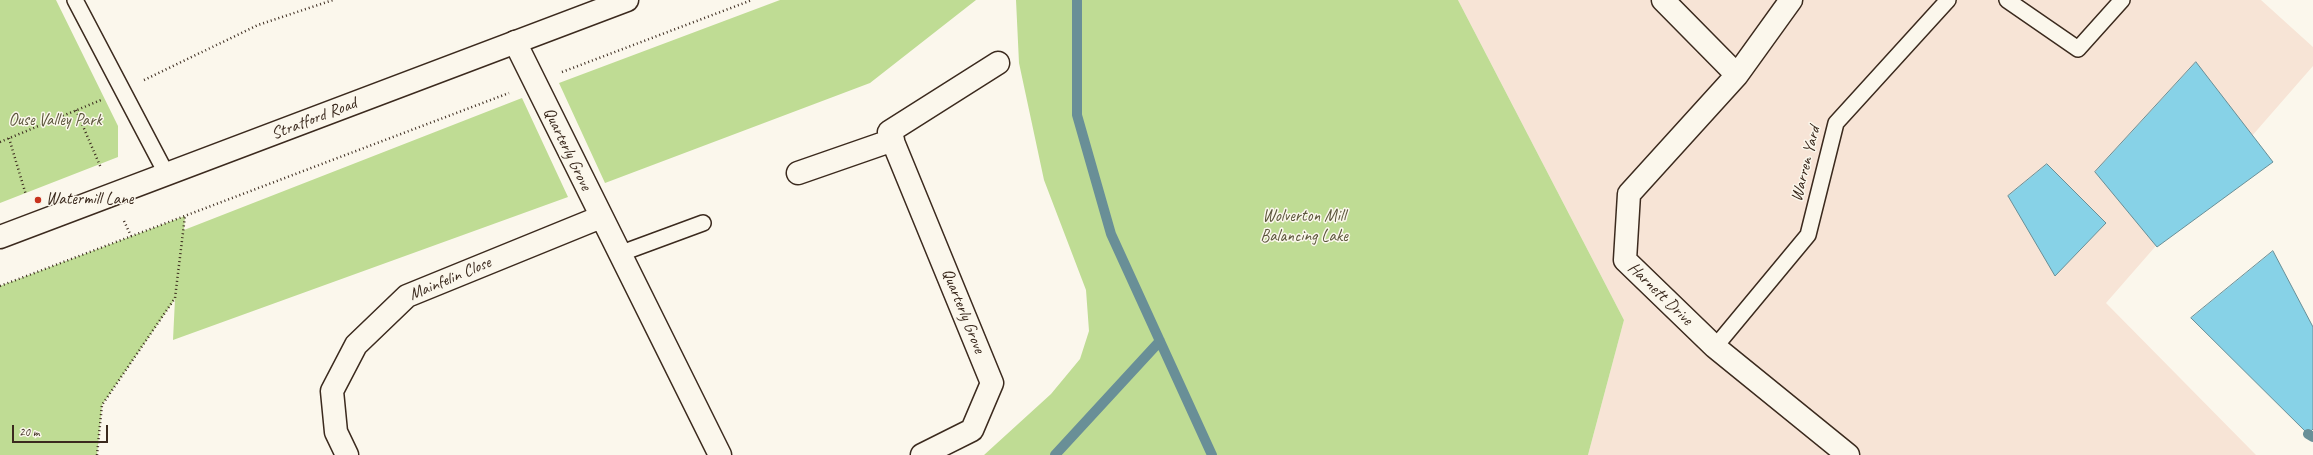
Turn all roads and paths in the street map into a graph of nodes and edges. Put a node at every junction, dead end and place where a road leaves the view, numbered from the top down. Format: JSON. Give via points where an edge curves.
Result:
{"nodes":[{"id":1,"x":75,"y":0,"type":"edge"},
{"id":2,"x":333,"y":0,"type":"edge"},
{"id":3,"x":627,"y":0,"type":"edge"},
{"id":4,"x":752,"y":0,"type":"edge"},
{"id":5,"x":1663,"y":0,"type":"edge"},
{"id":6,"x":1791,"y":0,"type":"edge"},
{"id":7,"x":1948,"y":0,"type":"edge"},
{"id":8,"x":2007,"y":0,"type":"edge"},
{"id":9,"x":2122,"y":0,"type":"edge"},
{"id":10,"x":515,"y":42,"type":"junction"},
{"id":11,"x":998,"y":63,"type":"dead end"},
{"id":12,"x":1737,"y":75,"type":"junction"},
{"id":13,"x":534,"y":83,"type":"junction"},
{"id":14,"x":123,"y":91,"type":"junction"},
{"id":15,"x":9,"y":138,"type":"junction"},
{"id":16,"x":893,"y":140,"type":"junction"},
{"id":17,"x":0,"y":142,"type":"edge"},
{"id":18,"x":798,"y":173,"type":"dead end"},
{"id":19,"x":167,"y":175,"type":"junction"},
{"id":20,"x":26,"y":194,"type":"dead end"},
{"id":21,"x":185,"y":216,"type":"junction"},
{"id":22,"x":601,"y":217,"type":"junction"},
{"id":23,"x":703,"y":223,"type":"dead end"},
{"id":24,"x":0,"y":237,"type":"edge"},
{"id":25,"x":620,"y":254,"type":"junction"},
{"id":26,"x":0,"y":286,"type":"edge"},
{"id":27,"x":1715,"y":346,"type":"junction"},
{"id":28,"x":97,"y":455,"type":"edge"},
{"id":29,"x":347,"y":455,"type":"edge"},
{"id":30,"x":720,"y":455,"type":"edge"},
{"id":31,"x":922,"y":455,"type":"edge"},
{"id":32,"x":1848,"y":455,"type":"edge"}],
"edges":[{"from":1,"to":14,"type":"lane"},
{"from":2,"to":14,"type":"path","via":[[258,25]]},
{"from":3,"to":10,"type":"street","name":"Stratford Road"},
{"from":4,"to":13,"type":"path"},
{"from":5,"to":12,"type":"street"},
{"from":6,"to":12,"type":"street","name":"Harnett Drive"},
{"from":7,"to":27,"type":"lane","name":"Warren Yard","via":[[1836,123],[1808,235]]},
{"from":8,"to":9,"type":"lane","via":[[2078,49]]},
{"from":10,"to":13,"type":"street","name":"Quarterly Grove"},
{"from":10,"to":19,"type":"street","name":"Stratford Road"},
{"from":11,"to":16,"type":"street","via":[[889,132]]},
{"from":12,"to":27,"type":"street","name":"Harnett Drive","via":[[1629,194],[1625,260]]},
{"from":13,"to":21,"type":"path"},
{"from":13,"to":22,"type":"street","name":"Quarterly Grove"},
{"from":14,"to":15,"type":"path"},
{"from":14,"to":19,"type":"lane"},
{"from":15,"to":17,"type":"path"},
{"from":15,"to":20,"type":"path"},
{"from":16,"to":18,"type":"street"},
{"from":16,"to":31,"type":"street","name":"Quarterly Grove","via":[[992,384],[972,430]]},
{"from":19,"to":24,"type":"street","name":"Stratford Road"},
{"from":21,"to":26,"type":"path"},
{"from":21,"to":28,"type":"path","via":[[175,298],[102,405]]},
{"from":22,"to":25,"type":"street","name":"Quarterly Grove"},
{"from":22,"to":29,"type":"street","name":"Mainfelin Close","via":[[407,296],[356,346],[332,392],[336,432]]},
{"from":23,"to":25,"type":"lane"},
{"from":25,"to":30,"type":"street","name":"Quarterly Grove"},
{"from":27,"to":32,"type":"street","name":"Harnett Drive"}]}
